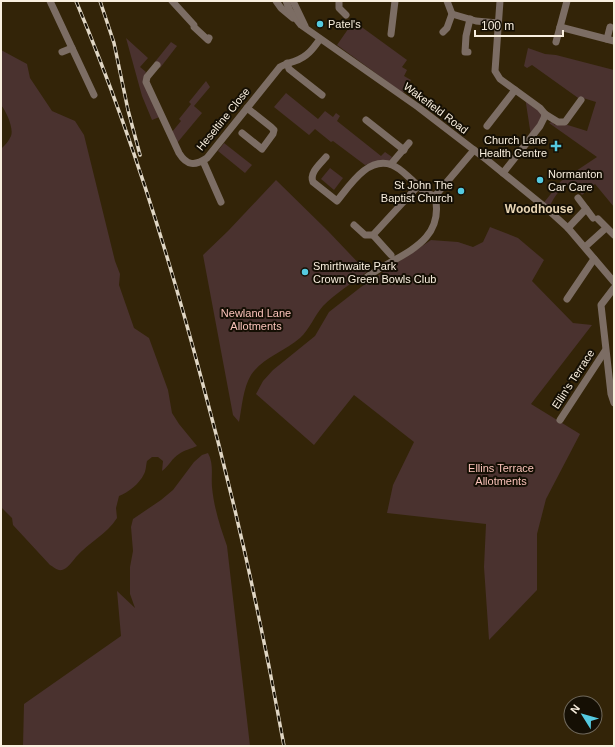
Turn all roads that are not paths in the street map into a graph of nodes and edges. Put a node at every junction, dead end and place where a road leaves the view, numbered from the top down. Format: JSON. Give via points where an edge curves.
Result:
{"nodes":[{"id":1,"x":50,"y":1,"type":"edge"},
{"id":2,"x":276,"y":1,"type":"edge"},
{"id":3,"x":285,"y":1,"type":"edge"},
{"id":4,"x":293,"y":1,"type":"edge"},
{"id":5,"x":339,"y":1,"type":"edge"},
{"id":6,"x":395,"y":1,"type":"edge"},
{"id":7,"x":447,"y":1,"type":"edge"},
{"id":8,"x":500,"y":1,"type":"edge"},
{"id":9,"x":567,"y":1,"type":"edge"},
{"id":10,"x":175,"y":2,"type":"edge"},
{"id":11,"x":452,"y":14,"type":"junction"},
{"id":12,"x":346,"y":15,"type":"dead end"},
{"id":13,"x":470,"y":19,"type":"junction"},
{"id":14,"x":296,"y":20,"type":"junction"},
{"id":15,"x":498,"y":23,"type":"junction"},
{"id":16,"x":560,"y":27,"type":"junction"},
{"id":17,"x":610,"y":27,"type":"dead end"},
{"id":18,"x":306,"y":28,"type":"junction"},
{"id":19,"x":443,"y":32,"type":"dead end"},
{"id":20,"x":392,"y":34,"type":"dead end"},
{"id":21,"x":209,"y":38,"type":"dead end"},
{"id":22,"x":320,"y":39,"type":"junction"},
{"id":23,"x":611,"y":40,"type":"edge"},
{"id":24,"x":556,"y":42,"type":"dead end"},
{"id":25,"x":72,"y":48,"type":"junction"},
{"id":26,"x":62,"y":52,"type":"dead end"},
{"id":27,"x":468,"y":52,"type":"dead end"},
{"id":28,"x":287,"y":63,"type":"junction"},
{"id":29,"x":157,"y":65,"type":"dead end"},
{"id":30,"x":515,"y":90,"type":"junction"},
{"id":31,"x":94,"y":95,"type":"dead end"},
{"id":32,"x":322,"y":95,"type":"dead end"},
{"id":33,"x":581,"y":100,"type":"dead end"},
{"id":34,"x":247,"y":108,"type":"junction"},
{"id":35,"x":545,"y":114,"type":"junction"},
{"id":36,"x":366,"y":120,"type":"dead end"},
{"id":37,"x":487,"y":126,"type":"dead end"},
{"id":38,"x":242,"y":133,"type":"dead end"},
{"id":39,"x":409,"y":143,"type":"dead end"},
{"id":40,"x":404,"y":150,"type":"junction"},
{"id":41,"x":474,"y":150,"type":"junction"},
{"id":42,"x":326,"y":157,"type":"dead end"},
{"id":43,"x":203,"y":161,"type":"junction"},
{"id":44,"x":392,"y":164,"type":"junction"},
{"id":45,"x":503,"y":173,"type":"junction"},
{"id":46,"x":418,"y":186,"type":"junction"},
{"id":47,"x":435,"y":196,"type":"junction"},
{"id":48,"x":578,"y":198,"type":"dead end"},
{"id":49,"x":221,"y":202,"type":"dead end"},
{"id":50,"x":586,"y":209,"type":"junction"},
{"id":51,"x":355,"y":227,"type":"dead end"},
{"id":52,"x":568,"y":228,"type":"junction"},
{"id":53,"x":606,"y":228,"type":"junction"},
{"id":54,"x":373,"y":235,"type":"junction"},
{"id":55,"x":614,"y":235,"type":"edge"},
{"id":56,"x":585,"y":247,"type":"junction"},
{"id":57,"x":389,"y":252,"type":"dead end"},
{"id":58,"x":594,"y":259,"type":"junction"},
{"id":59,"x":367,"y":277,"type":"dead end"},
{"id":60,"x":614,"y":282,"type":"edge"},
{"id":61,"x":614,"y":288,"type":"edge"},
{"id":62,"x":567,"y":298,"type":"dead end"},
{"id":63,"x":605,"y":351,"type":"junction"},
{"id":64,"x":614,"y":403,"type":"edge"},
{"id":65,"x":560,"y":420,"type":"dead end"}],
"edges":[{"from":1,"to":25,"type":"street"},
{"from":2,"to":14,"type":"street"},
{"from":3,"to":4,"type":"street"},
{"from":3,"to":14,"type":"street"},
{"from":4,"to":18,"type":"street"},
{"from":5,"to":12,"type":"street","via":[[339,8]]},
{"from":6,"to":20,"type":"street"},
{"from":7,"to":11,"type":"street"},
{"from":8,"to":15,"type":"street"},
{"from":9,"to":16,"type":"street"},
{"from":10,"to":21,"type":"street","via":[[198,32],[208,40]]},
{"from":11,"to":13,"type":"street"},
{"from":11,"to":19,"type":"street"},
{"from":13,"to":15,"type":"street"},
{"from":13,"to":27,"type":"street","via":[[465,44],[465,52]]},
{"from":14,"to":18,"type":"street","name":"Wakefield Road"},
{"from":15,"to":30,"type":"street","via":[[495,71],[500,79]]},
{"from":16,"to":23,"type":"street"},
{"from":16,"to":24,"type":"street"},
{"from":17,"to":23,"type":"street"},
{"from":18,"to":22,"type":"street","name":"Wakefield Road"},
{"from":22,"to":28,"type":"street","name":"Heseltine Close","via":[[304,57]]},
{"from":22,"to":41,"type":"street","name":"Wakefield Road","via":[[418,107]]},
{"from":25,"to":26,"type":"street"},
{"from":25,"to":31,"type":"street"},
{"from":28,"to":32,"type":"street","via":[[289,68]]},
{"from":28,"to":34,"type":"street","name":"Heseltine Close","via":[[280,67]]},
{"from":29,"to":43,"type":"street","name":"Heseltine Close","via":[[146,82],[179,153],[186,162],[193,164]]},
{"from":30,"to":35,"type":"street"},
{"from":30,"to":37,"type":"street","via":[[495,112]]},
{"from":33,"to":35,"type":"street","via":[[565,122],[558,122]]},
{"from":34,"to":38,"type":"street","via":[[274,130],[262,149]]},
{"from":34,"to":43,"type":"street","name":"Heseltine Close"},
{"from":35,"to":45,"type":"street","via":[[540,126]]},
{"from":36,"to":40,"type":"street"},
{"from":39,"to":40,"type":"street"},
{"from":40,"to":44,"type":"street"},
{"from":41,"to":45,"type":"street","name":"Wakefield Road"},
{"from":41,"to":47,"type":"street"},
{"from":42,"to":44,"type":"street","via":[[312,174],[312,178],[336,201],[370,166],[380,163]]},
{"from":43,"to":49,"type":"street"},
{"from":44,"to":46,"type":"street"},
{"from":45,"to":52,"type":"street","name":"Wakefield Road"},
{"from":46,"to":47,"type":"street"},
{"from":46,"to":54,"type":"street"},
{"from":47,"to":59,"type":"street","via":[[435,223],[424,241]]},
{"from":48,"to":50,"type":"street"},
{"from":50,"to":52,"type":"street"},
{"from":50,"to":53,"type":"street"},
{"from":51,"to":54,"type":"street","via":[[365,235]]},
{"from":52,"to":56,"type":"street","name":"Wakefield Road"},
{"from":53,"to":55,"type":"street"},
{"from":53,"to":56,"type":"street"},
{"from":54,"to":57,"type":"street"},
{"from":56,"to":58,"type":"street","name":"Wakefield Road"},
{"from":58,"to":60,"type":"street","name":"Wakefield Road"},
{"from":58,"to":62,"type":"street"},
{"from":61,"to":63,"type":"street","via":[[601,305]]},
{"from":63,"to":64,"type":"street"},
{"from":63,"to":65,"type":"street","name":"Ellin's Terrace"}]}
